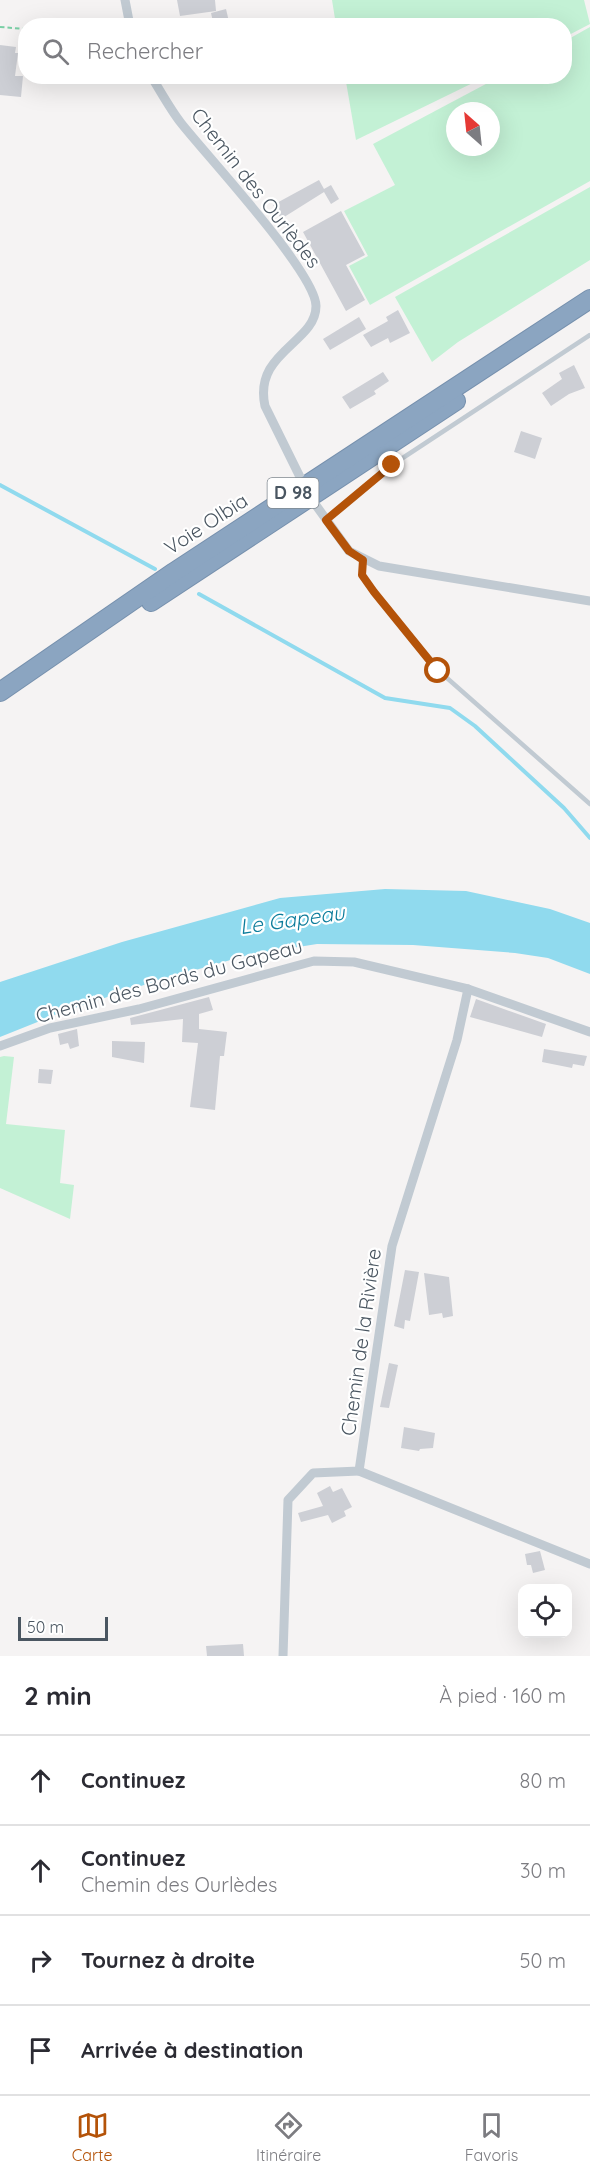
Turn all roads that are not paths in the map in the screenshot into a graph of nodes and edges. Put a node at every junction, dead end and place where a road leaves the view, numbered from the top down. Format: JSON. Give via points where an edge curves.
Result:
{"nodes":[{"id":1,"x":125,"y":0,"type":"edge"},
{"id":2,"x":128,"y":18,"type":"edge"},
{"id":3,"x":156,"y":84,"type":"edge"},
{"id":4,"x":590,"y":299,"type":"edge"},
{"id":5,"x":590,"y":312,"type":"edge"},
{"id":6,"x":590,"y":335,"type":"edge"},
{"id":7,"x":301,"y":480,"type":"dead end"},
{"id":8,"x":315,"y":504,"type":"dead end"},
{"id":9,"x":326,"y":520,"type":"junction"},
{"id":10,"x":363,"y":560,"type":"junction"},
{"id":11,"x":590,"y":601,"type":"edge"},
{"id":12,"x":0,"y":692,"type":"edge"},
{"id":13,"x":0,"y":703,"type":"edge"},
{"id":14,"x":590,"y":804,"type":"edge"},
{"id":15,"x":468,"y":989,"type":"junction"},
{"id":16,"x":590,"y":1032,"type":"edge"},
{"id":17,"x":0,"y":1046,"type":"edge"},
{"id":18,"x":359,"y":1471,"type":"junction"},
{"id":19,"x":590,"y":1564,"type":"edge"},
{"id":20,"x":283,"y":1656,"type":"edge"}],
"edges":[{"from":1,"to":2,"type":"street"},
{"from":3,"to":7,"type":"street","name":"Chemin des Ourlèdes","via":[[179,121],[290,255],[314,292],[316,307],[312,321],[270,367],[264,381],[265,406]]},
{"from":4,"to":12,"type":"highway","name":"Voie Olbia","number":"D 98","via":[[174,572]]},
{"from":5,"to":13,"type":"highway","name":"Voie Olbia","number":"D 98"},
{"from":6,"to":9,"type":"lane","via":[[392,465]]},
{"from":8,"to":9,"type":"street"},
{"from":9,"to":10,"type":"street","via":[[349,551]]},
{"from":10,"to":11,"type":"street","via":[[379,566]]},
{"from":10,"to":14,"type":"lane","via":[[362,575],[438,671]]},
{"from":15,"to":16,"type":"street","name":"Chemin des Bords du Gapeau"},
{"from":15,"to":17,"type":"street","name":"Chemin des Bords du Gapeau","via":[[354,962],[314,961],[139,1009],[50,1028]]},
{"from":15,"to":18,"type":"street","name":"Chemin de la Rivière","via":[[457,1040],[392,1246]]},
{"from":18,"to":19,"type":"street"},
{"from":18,"to":20,"type":"street","via":[[313,1473],[288,1500]]}]}
